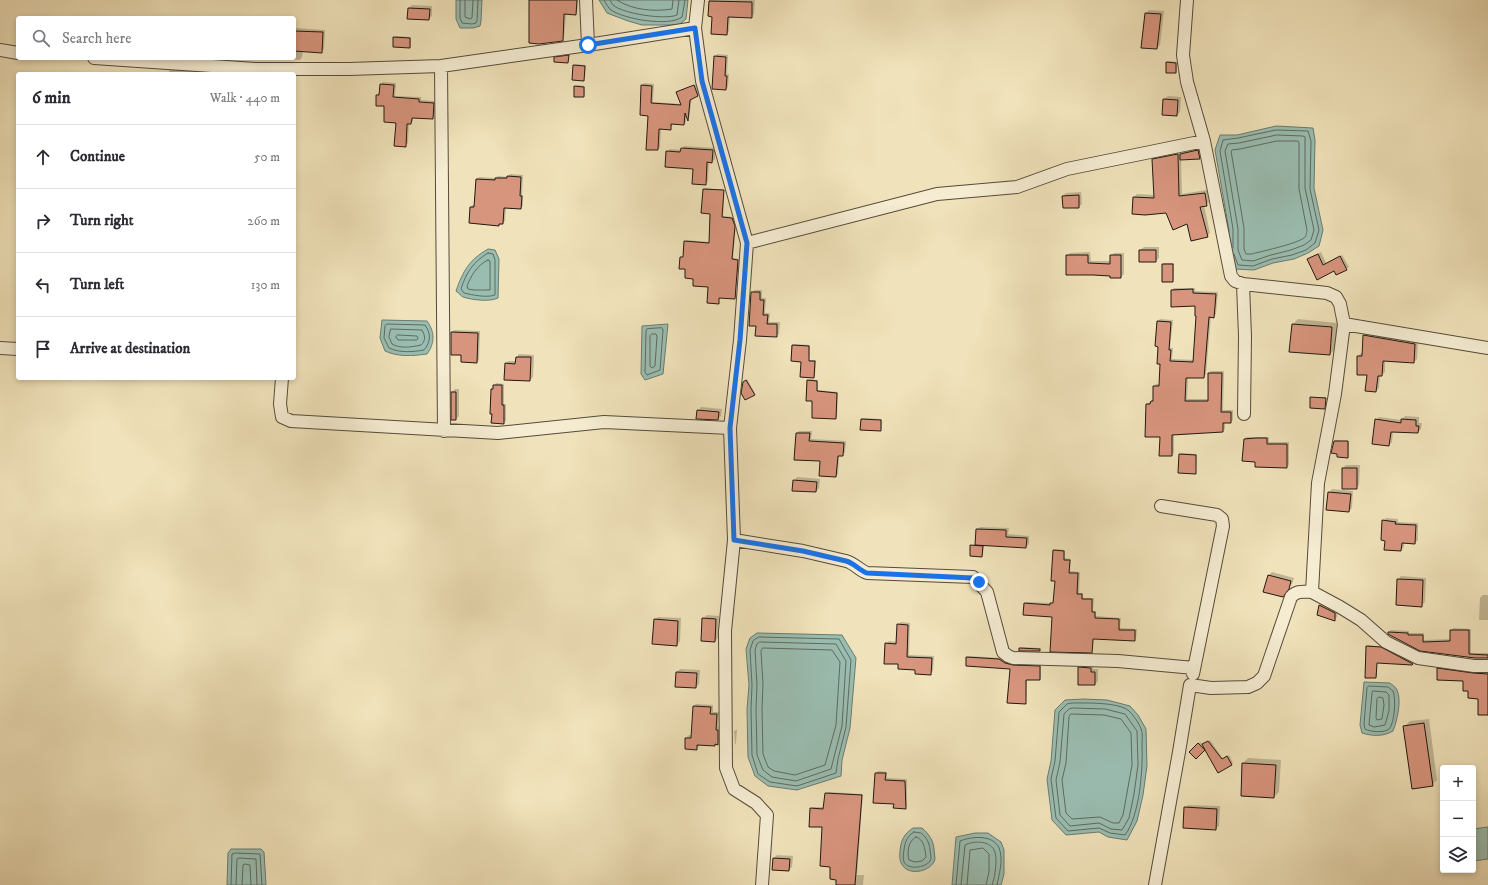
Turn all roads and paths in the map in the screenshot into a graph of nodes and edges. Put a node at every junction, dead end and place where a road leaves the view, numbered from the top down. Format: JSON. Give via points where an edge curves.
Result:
{"nodes":[{"id":1,"x":586,"y":0,"type":"edge"},
{"id":2,"x":698,"y":0,"type":"edge"},
{"id":3,"x":1187,"y":0,"type":"edge"},
{"id":4,"x":695,"y":28,"type":"junction"},
{"id":5,"x":588,"y":45,"type":"junction"},
{"id":6,"x":0,"y":50,"type":"edge"},
{"id":7,"x":16,"y":53,"type":"edge"},
{"id":8,"x":123,"y":60,"type":"edge"},
{"id":9,"x":441,"y":66,"type":"junction"},
{"id":10,"x":1204,"y":141,"type":"junction"},
{"id":11,"x":747,"y":243,"type":"junction"},
{"id":12,"x":1243,"y":284,"type":"junction"},
{"id":13,"x":1344,"y":324,"type":"junction"},
{"id":14,"x":0,"y":348,"type":"edge"},
{"id":15,"x":1488,"y":348,"type":"edge"},
{"id":16,"x":16,"y":349,"type":"edge"},
{"id":17,"x":282,"y":380,"type":"edge"},
{"id":18,"x":1244,"y":414,"type":"dead end"},
{"id":19,"x":730,"y":428,"type":"junction"},
{"id":20,"x":444,"y":431,"type":"junction"},
{"id":21,"x":1161,"y":506,"type":"dead end"},
{"id":22,"x":734,"y":540,"type":"junction"},
{"id":23,"x":1312,"y":592,"type":"junction"},
{"id":24,"x":1488,"y":666,"type":"edge"},
{"id":25,"x":1194,"y":668,"type":"junction"},
{"id":26,"x":1190,"y":685,"type":"junction"},
{"id":27,"x":762,"y":885,"type":"edge"},
{"id":28,"x":1155,"y":885,"type":"edge"}],
"edges":[{"from":1,"to":5,"type":"street"},
{"from":2,"to":4,"type":"street"},
{"from":3,"to":10,"type":"street","via":[[1183,55],[1187,82]]},
{"from":4,"to":5,"type":"street"},
{"from":4,"to":11,"type":"street","via":[[702,81]]},
{"from":5,"to":9,"type":"street"},
{"from":6,"to":7,"type":"street"},
{"from":8,"to":9,"type":"street","via":[[256,69]]},
{"from":9,"to":20,"type":"street"},
{"from":10,"to":11,"type":"street","via":[[1068,169],[1017,187],[937,194]]},
{"from":10,"to":12,"type":"street","via":[[1231,276]]},
{"from":11,"to":19,"type":"street"},
{"from":12,"to":13,"type":"street","via":[[1327,293],[1340,304]]},
{"from":12,"to":18,"type":"street","via":[[1246,336]]},
{"from":13,"to":15,"type":"street"},
{"from":13,"to":23,"type":"street","via":[[1335,394],[1318,483]]},
{"from":14,"to":16,"type":"street"},
{"from":17,"to":20,"type":"street","via":[[282,417],[292,421]]},
{"from":19,"to":20,"type":"street","via":[[604,422],[498,433]]},
{"from":19,"to":22,"type":"street"},
{"from":21,"to":25,"type":"street","via":[[1217,515],[1222,519],[1223,526]]},
{"from":22,"to":25,"type":"street","via":[[846,561],[867,573],[973,578],[987,592],[1003,652],[1013,658],[1118,661]]},
{"from":22,"to":27,"type":"street","via":[[725,631],[726,768],[734,789],[756,803],[767,815]]},
{"from":23,"to":24,"type":"street","via":[[1361,620],[1386,642],[1418,658]]},
{"from":23,"to":26,"type":"street","via":[[1299,592],[1292,597],[1264,676],[1257,683],[1248,687],[1211,688]]},
{"from":25,"to":26,"type":"street"},
{"from":26,"to":28,"type":"street"}]}
